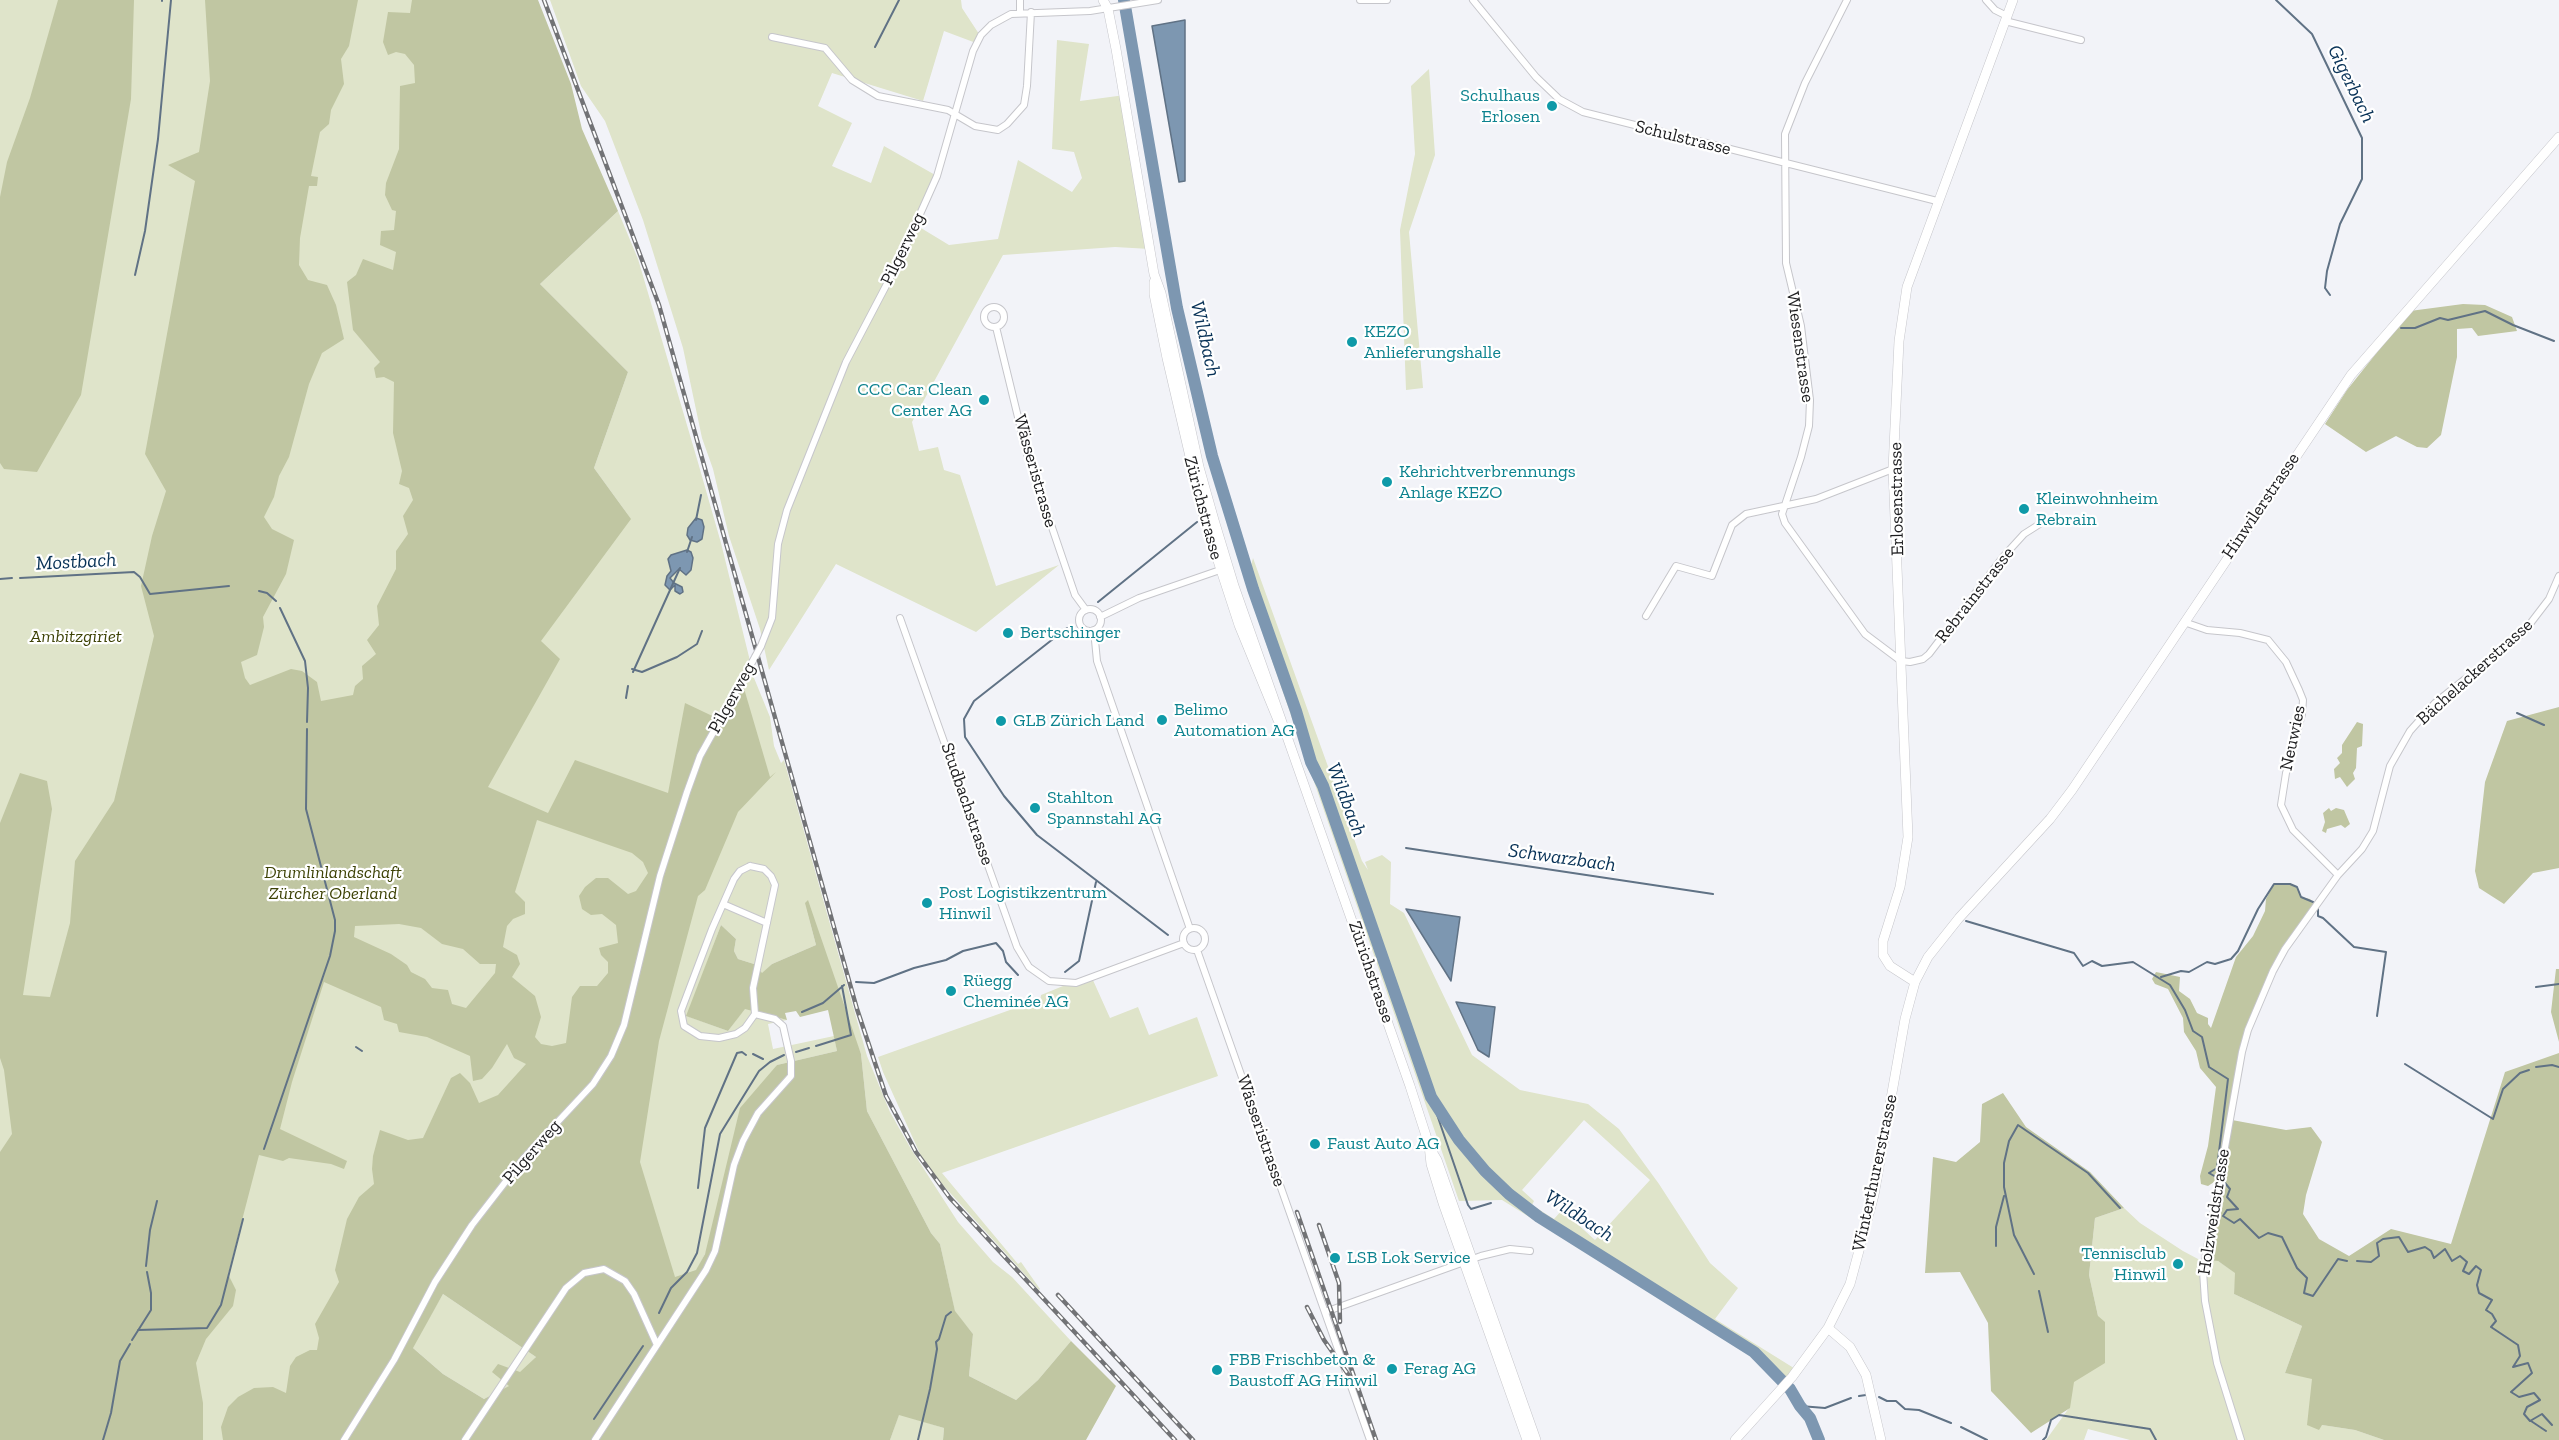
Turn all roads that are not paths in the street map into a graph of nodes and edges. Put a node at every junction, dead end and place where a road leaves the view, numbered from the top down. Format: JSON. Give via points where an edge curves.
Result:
{"nodes":[{"id":1,"x":1020,"y":0,"type":"edge"},
{"id":2,"x":1103,"y":0,"type":"edge"},
{"id":3,"x":1158,"y":0,"type":"edge"},
{"id":4,"x":1360,"y":0,"type":"edge"},
{"id":5,"x":1387,"y":0,"type":"edge"},
{"id":6,"x":1473,"y":0,"type":"edge"},
{"id":7,"x":1847,"y":0,"type":"edge"},
{"id":8,"x":1986,"y":0,"type":"edge"},
{"id":9,"x":2013,"y":0,"type":"edge"},
{"id":10,"x":1109,"y":5,"type":"edge"},
{"id":11,"x":1020,"y":12,"type":"junction"},
{"id":12,"x":1031,"y":12,"type":"junction"},
{"id":13,"x":2006,"y":19,"type":"junction"},
{"id":14,"x":772,"y":37,"type":"dead end"},
{"id":15,"x":2081,"y":40,"type":"dead end"},
{"id":16,"x":955,"y":115,"type":"junction"},
{"id":17,"x":2559,"y":136,"type":"edge"},
{"id":18,"x":1787,"y":164,"type":"junction"},
{"id":19,"x":1937,"y":201,"type":"junction"},
{"id":20,"x":1154,"y":274,"type":"junction"},
{"id":21,"x":996,"y":327,"type":"dead end"},
{"id":22,"x":1893,"y":470,"type":"junction"},
{"id":23,"x":1784,"y":507,"type":"junction"},
{"id":24,"x":2046,"y":520,"type":"dead end"},
{"id":25,"x":1224,"y":569,"type":"junction"},
{"id":26,"x":2559,"y":576,"type":"edge"},
{"id":27,"x":1086,"y":610,"type":"junction"},
{"id":28,"x":1646,"y":616,"type":"dead end"},
{"id":29,"x":1100,"y":617,"type":"junction"},
{"id":30,"x":900,"y":618,"type":"dead end"},
{"id":31,"x":2184,"y":622,"type":"junction"},
{"id":32,"x":1094,"y":630,"type":"junction"},
{"id":33,"x":1900,"y":661,"type":"junction"},
{"id":34,"x":2338,"y":874,"type":"junction"},
{"id":35,"x":1983,"y":891,"type":"joint"},
{"id":36,"x":723,"y":904,"type":"junction"},
{"id":37,"x":767,"y":923,"type":"junction"},
{"id":38,"x":1190,"y":929,"type":"junction"},
{"id":39,"x":1184,"y":944,"type":"junction"},
{"id":40,"x":1197,"y":950,"type":"junction"},
{"id":41,"x":1915,"y":981,"type":"junction"},
{"id":42,"x":755,"y":1014,"type":"junction"},
{"id":43,"x":2241,"y":1052,"type":"joint"},
{"id":44,"x":1530,"y":1251,"type":"dead end"},
{"id":45,"x":1468,"y":1260,"type":"junction"},
{"id":46,"x":1325,"y":1312,"type":"junction"},
{"id":47,"x":1828,"y":1328,"type":"junction"},
{"id":48,"x":657,"y":1345,"type":"junction"},
{"id":49,"x":345,"y":1440,"type":"edge"},
{"id":50,"x":465,"y":1440,"type":"edge"},
{"id":51,"x":595,"y":1440,"type":"edge"},
{"id":52,"x":1370,"y":1440,"type":"edge"},
{"id":53,"x":1527,"y":1440,"type":"edge"},
{"id":54,"x":1536,"y":1440,"type":"edge"},
{"id":55,"x":1735,"y":1440,"type":"edge"},
{"id":56,"x":1881,"y":1440,"type":"edge"},
{"id":57,"x":2241,"y":1440,"type":"edge"}],
"edges":[{"from":1,"to":11,"type":"street"},
{"from":2,"to":10,"type":"main road","name":"Zürichstrasse"},
{"from":3,"to":10,"type":"street","via":[[1120,7]]},
{"from":4,"to":5,"type":"street"},
{"from":6,"to":18,"type":"street","name":"Schulstrasse","via":[[1536,76],[1559,99],[1583,112]]},
{"from":7,"to":18,"type":"street","name":"Wiesenstrasse","via":[[1805,83],[1785,134]]},
{"from":8,"to":13,"type":"street"},
{"from":9,"to":13,"type":"main road","name":"Erlosenstrasse"},
{"from":10,"to":12,"type":"street","name":"Pilgerweg"},
{"from":10,"to":20,"type":"main road","name":"Zürichstrasse"},
{"from":11,"to":12,"type":"street","name":"Pilgerweg"},
{"from":11,"to":16,"type":"street","name":"Pilgerweg","via":[[1002,17],[981,35]]},
{"from":12,"to":16,"type":"street","via":[[1024,105],[998,130],[975,126]]},
{"from":13,"to":15,"type":"street"},
{"from":13,"to":19,"type":"main road","name":"Erlosenstrasse"},
{"from":14,"to":16,"type":"street","via":[[825,48],[852,80],[878,96],[948,110]]},
{"from":16,"to":49,"type":"street","name":"Pilgerweg","bridge":true,"via":[[937,176],[900,259],[846,362],[787,510],[778,544],[772,618],[761,646],[704,748],[687,792],[660,876],[624,1025],[611,1056],[593,1084],[517,1166],[472,1225]]},
{"from":17,"to":31,"type":"main road","name":"Hinwilerstrasse","via":[[2351,375]]},
{"from":18,"to":19,"type":"street","name":"Schulstrasse"},
{"from":18,"to":23,"type":"street","name":"Wiesenstrasse","via":[[1786,263],[1801,326],[1810,400],[1802,457]]},
{"from":19,"to":22,"type":"main road","name":"Erlosenstrasse","via":[[1907,287],[1899,341]]},
{"from":20,"to":25,"type":"main road","name":"Zürichstrasse"},
{"from":20,"to":25,"type":"main road","name":"Zürichstrasse","via":[[1157,309],[1195,484]]},
{"from":21,"to":27,"type":"street","name":"Wässeristrasse","via":[[1027,454],[1075,595]]},
{"from":22,"to":23,"type":"street"},
{"from":22,"to":33,"type":"main road","name":"Erlosenstrasse"},
{"from":23,"to":28,"type":"street","via":[[1746,513],[1732,525],[1712,576],[1676,566]]},
{"from":23,"to":33,"type":"street","via":[[1785,523],[1864,634]]},
{"from":24,"to":33,"type":"street","name":"Rebrainstrasse","via":[[2024,534],[2003,557],[1929,654],[1923,659]]},
{"from":25,"to":29,"type":"street","via":[[1139,598]]},
{"from":25,"to":45,"type":"main road","name":"Zürichstrasse","via":[[1254,664],[1286,733],[1410,1086],[1443,1203]]},
{"from":26,"to":34,"type":"street","name":"Bächelackerstrasse","via":[[2549,599],[2523,633],[2435,703],[2410,731],[2390,766],[2373,831]]},
{"from":27,"to":29,"type":"street","via":[[1093,610]]},
{"from":27,"to":32,"type":"street","via":[[1079,624],[1087,631]]},
{"from":29,"to":32,"type":"street"},
{"from":30,"to":39,"type":"street","name":"Studbachstrasse","via":[[1017,947],[1029,967],[1049,981],[1076,983]]},
{"from":31,"to":34,"type":"street","name":"Neuwies","via":[[2207,630],[2268,640],[2286,662],[2300,690],[2302,707],[2281,805],[2296,834]]},
{"from":31,"to":35,"type":"main road","name":"Hinwilerstrasse","via":[[2072,789]]},
{"from":32,"to":38,"type":"street","via":[[1097,661]]},
{"from":33,"to":41,"type":"main road","name":"Erlosenstrasse","via":[[1908,837],[1883,954],[1890,966]]},
{"from":34,"to":43,"type":"street","name":"Bächelackerstrasse","via":[[2273,971]]},
{"from":35,"to":41,"type":"main road","name":"Winterthurerstrasse","via":[[1940,940]]},
{"from":36,"to":37,"type":"street"},
{"from":36,"to":37,"type":"street","via":[[741,871],[750,866],[760,867],[775,885]]},
{"from":36,"to":42,"type":"street","via":[[682,1006],[681,1019],[693,1033],[719,1038],[739,1032]]},
{"from":37,"to":42,"type":"street","via":[[753,988]]},
{"from":38,"to":39,"type":"street","via":[[1183,936]]},
{"from":38,"to":40,"type":"street","via":[[1199,929],[1205,936],[1204,945]]},
{"from":39,"to":40,"type":"street","via":[[1189,950]]},
{"from":40,"to":46,"type":"street","name":"Wässeristrasse"},
{"from":41,"to":47,"type":"main road","name":"Winterthurerstrasse","via":[[1863,1240],[1850,1284]]},
{"from":42,"to":48,"type":"street","via":[[775,1019],[783,1026],[792,1073],[746,1133],[712,1258]]},
{"from":43,"to":57,"type":"street","name":"Holzweidstrasse","via":[[2203,1271],[2217,1363]]},
{"from":44,"to":45,"type":"street","via":[[1506,1250]]},
{"from":45,"to":46,"type":"street"},
{"from":45,"to":53,"type":"main road","name":"Zürichstrasse"},
{"from":45,"to":54,"type":"main road","name":"Zürichstrasse"},
{"from":46,"to":52,"type":"street","name":"Wässeristrasse"},
{"from":47,"to":55,"type":"main road","name":"Winterthurerstrasse","via":[[1792,1377]]},
{"from":47,"to":56,"type":"main road","via":[[1850,1347],[1866,1375]]},
{"from":48,"to":50,"type":"street","via":[[625,1281],[604,1269],[584,1273],[566,1288]]},
{"from":48,"to":51,"type":"street"}]}
